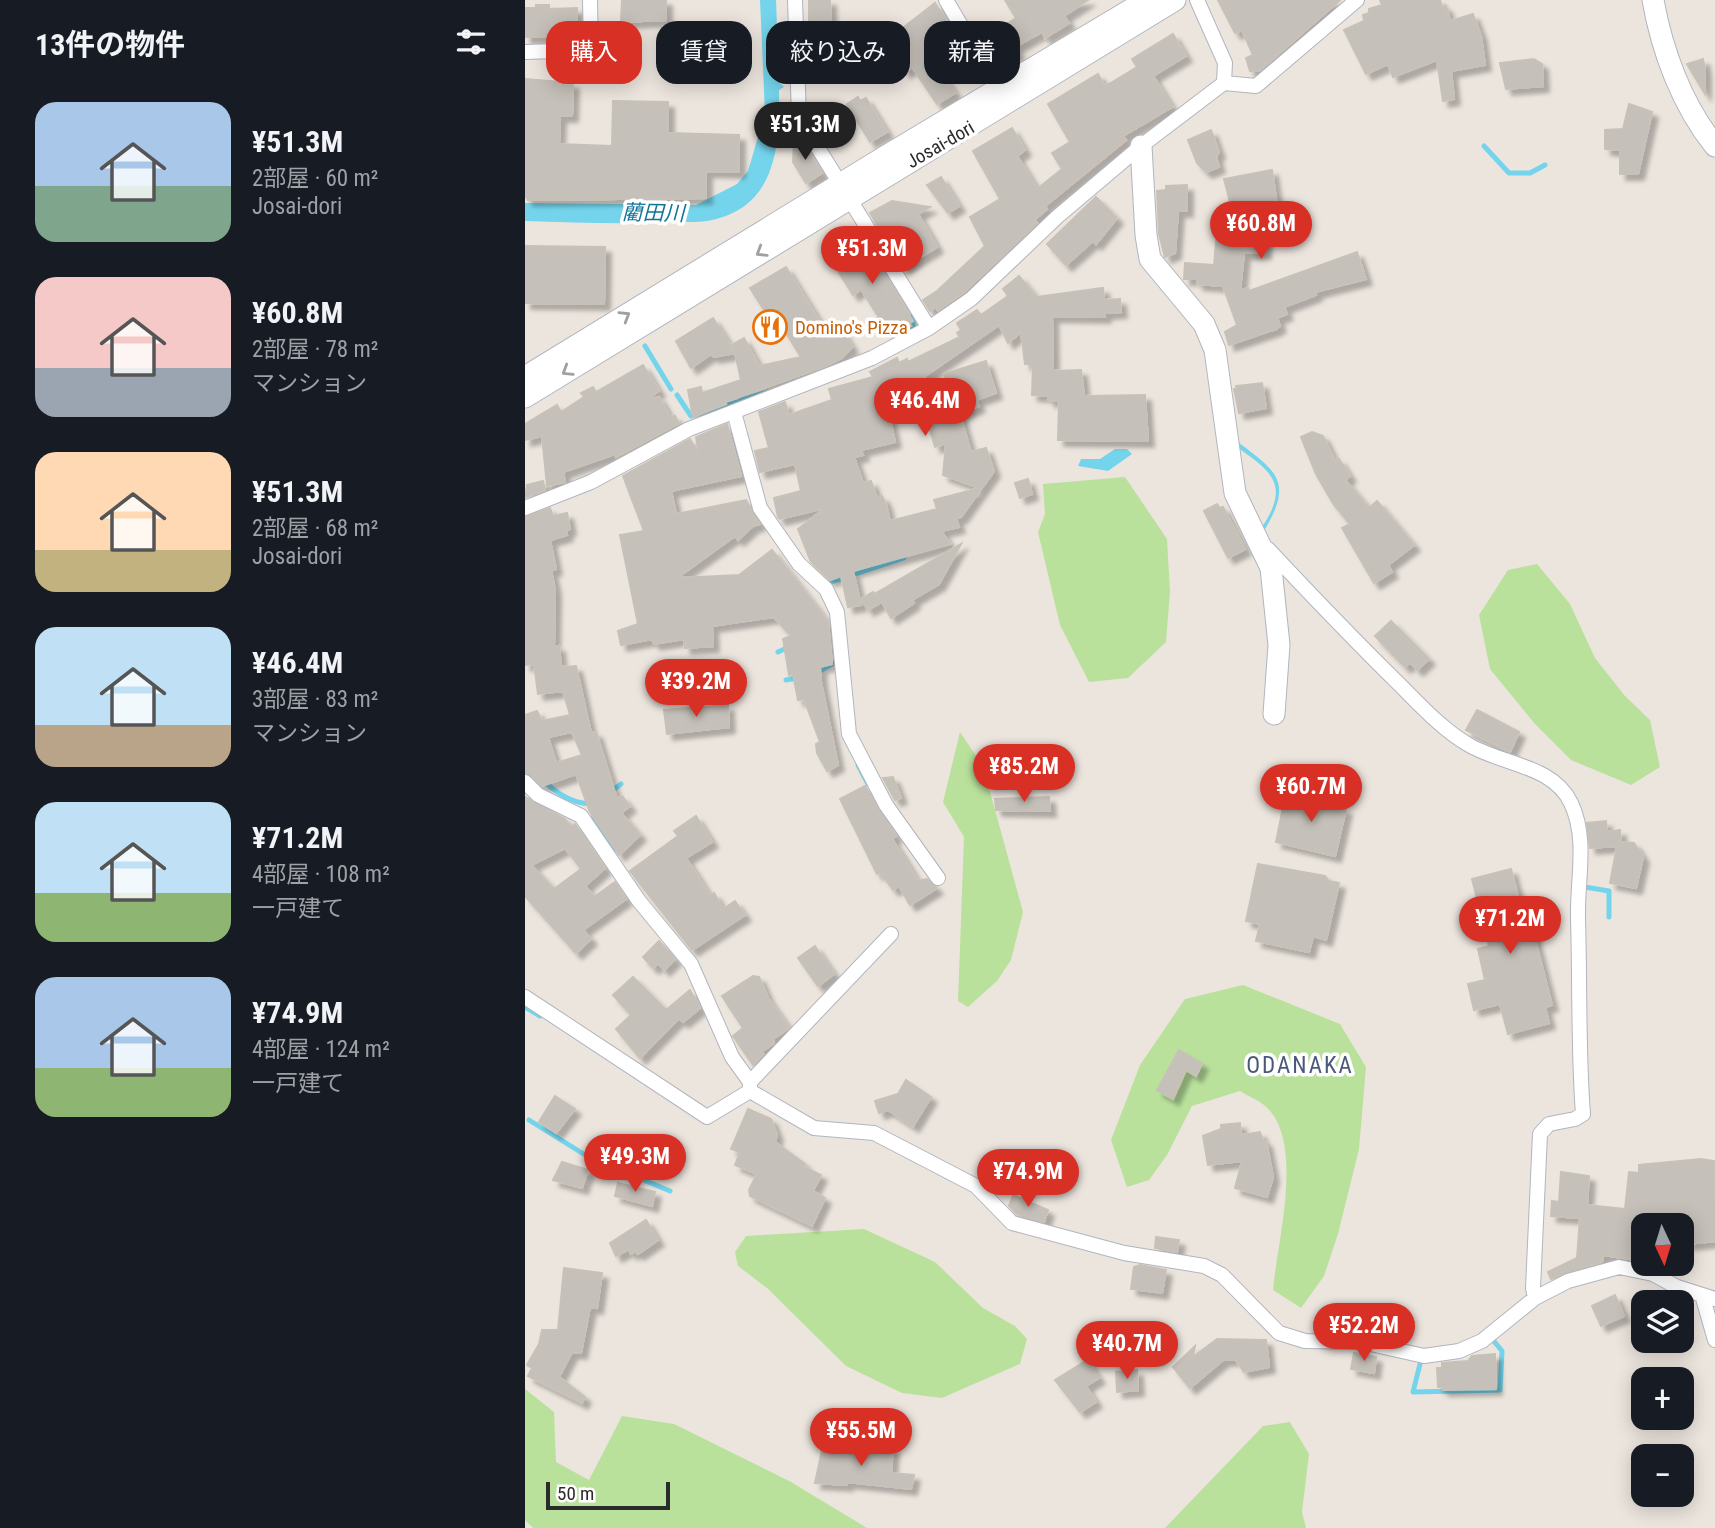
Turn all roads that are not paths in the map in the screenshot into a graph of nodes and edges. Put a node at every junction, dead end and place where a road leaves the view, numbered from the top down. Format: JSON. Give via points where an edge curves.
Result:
{"nodes":[{"id":1,"x":590,"y":0,"type":"edge"},
{"id":2,"x":795,"y":0,"type":"edge"},
{"id":3,"x":946,"y":0,"type":"edge"},
{"id":4,"x":1147,"y":0,"type":"edge"},
{"id":5,"x":1175,"y":0,"type":"edge"},
{"id":6,"x":1197,"y":0,"type":"edge"},
{"id":7,"x":1357,"y":0,"type":"edge"},
{"id":8,"x":1653,"y":0,"type":"edge"},
{"id":9,"x":525,"y":52,"type":"edge"},
{"id":10,"x":1224,"y":83,"type":"junction"},
{"id":11,"x":1003,"y":97,"type":"junction"},
{"id":12,"x":1141,"y":146,"type":"junction"},
{"id":13,"x":1715,"y":146,"type":"edge"},
{"id":14,"x":844,"y":192,"type":"junction"},
{"id":15,"x":929,"y":328,"type":"junction"},
{"id":16,"x":525,"y":377,"type":"edge"},
{"id":17,"x":525,"y":397,"type":"edge"},
{"id":18,"x":734,"y":412,"type":"junction"},
{"id":19,"x":525,"y":508,"type":"edge"},
{"id":20,"x":1260,"y":541,"type":"junction"},
{"id":21,"x":1274,"y":714,"type":"dead end"},
{"id":22,"x":525,"y":782,"type":"edge"},
{"id":23,"x":938,"y":878,"type":"dead end"},
{"id":24,"x":891,"y":934,"type":"dead end"},
{"id":25,"x":525,"y":997,"type":"edge"},
{"id":26,"x":750,"y":1087,"type":"junction"},
{"id":27,"x":1535,"y":1297,"type":"junction"},
{"id":28,"x":1709,"y":1297,"type":"edge"},
{"id":29,"x":1715,"y":1340,"type":"edge"}],
"edges":[{"from":1,"to":9,"type":"street","via":[[591,50]]},
{"from":2,"to":14,"type":"street","via":[[799,117]]},
{"from":3,"to":11,"type":"street"},
{"from":4,"to":11,"type":"street","name":"Josai-dori"},
{"from":5,"to":11,"type":"street","name":"Josai-dori"},
{"from":6,"to":10,"type":"street","via":[[1225,63]]},
{"from":7,"to":10,"type":"street","via":[[1256,86]]},
{"from":8,"to":13,"type":"street","via":[[1666,54],[1690,107]]},
{"from":10,"to":12,"type":"street"},
{"from":11,"to":14,"type":"street","name":"Josai-dori"},
{"from":12,"to":15,"type":"street","via":[[971,299]]},
{"from":12,"to":20,"type":"street","via":[[1150,259],[1204,324],[1215,350],[1235,493]]},
{"from":14,"to":15,"type":"street"},
{"from":16,"to":14,"type":"street","name":"Josai-dori","one_way":true},
{"from":14,"to":17,"type":"street","name":"Josai-dori","one_way":true},
{"from":15,"to":18,"type":"street","via":[[872,358]]},
{"from":18,"to":19,"type":"street"},
{"from":18,"to":23,"type":"street","via":[[759,508],[799,564],[826,589],[837,612],[849,734],[886,804]]},
{"from":20,"to":21,"type":"street","via":[[1275,586],[1279,645]]},
{"from":20,"to":27,"type":"street","via":[[1427,712],[1467,744],[1542,773],[1562,786],[1573,806],[1581,847],[1579,1054],[1583,1114],[1549,1124],[1541,1134]]},
{"from":22,"to":26,"type":"street","via":[[538,794],[581,816],[639,901],[691,964]]},
{"from":24,"to":26,"type":"street"},
{"from":25,"to":26,"type":"street","via":[[707,1117]]},
{"from":26,"to":27,"type":"street","via":[[814,1128],[874,1133],[976,1186],[1012,1223],[1124,1253],[1204,1266],[1222,1275],[1279,1333],[1305,1340],[1362,1342],[1424,1356],[1459,1351],[1482,1341]]},
{"from":27,"to":28,"type":"street","via":[[1568,1281],[1619,1267]]},
{"from":28,"to":29,"type":"street"}]}
